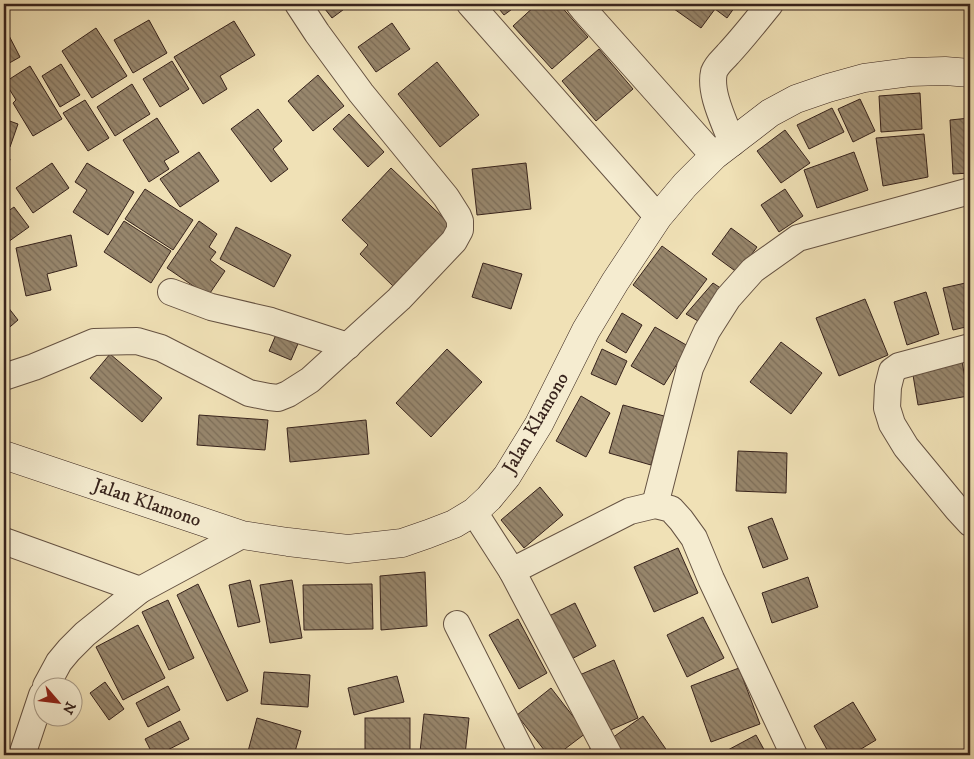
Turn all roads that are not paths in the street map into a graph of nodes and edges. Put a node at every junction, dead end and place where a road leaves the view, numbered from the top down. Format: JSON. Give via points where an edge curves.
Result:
{"nodes":[{"id":1,"x":298,"y":4,"type":"edge"},
{"id":2,"x":470,"y":4,"type":"edge"},
{"id":3,"x":579,"y":4,"type":"edge"},
{"id":4,"x":770,"y":4,"type":"edge"},
{"id":5,"x":970,"y":73,"type":"edge"},
{"id":6,"x":723,"y":149,"type":"junction"},
{"id":7,"x":970,"y":191,"type":"edge"},
{"id":8,"x":658,"y":217,"type":"junction"},
{"id":9,"x":171,"y":292,"type":"dead end"},
{"id":10,"x":348,"y":346,"type":"junction"},
{"id":11,"x":970,"y":348,"type":"edge"},
{"id":12,"x":4,"y":377,"type":"edge"},
{"id":13,"x":4,"y":455,"type":"edge"},
{"id":14,"x":655,"y":504,"type":"junction"},
{"id":15,"x":474,"y":512,"type":"junction"},
{"id":16,"x":970,"y":523,"type":"edge"},
{"id":17,"x":242,"y":535,"type":"junction"},
{"id":18,"x":4,"y":541,"type":"edge"},
{"id":19,"x":512,"y":571,"type":"junction"},
{"id":20,"x":140,"y":590,"type":"junction"},
{"id":21,"x":457,"y":624,"type":"dead end"},
{"id":22,"x":51,"y":676,"type":"edge"},
{"id":23,"x":32,"y":725,"type":"edge"},
{"id":24,"x":22,"y":755,"type":"edge"},
{"id":25,"x":523,"y":755,"type":"edge"},
{"id":26,"x":609,"y":755,"type":"edge"},
{"id":27,"x":794,"y":755,"type":"edge"}],
"edges":[{"from":1,"to":10,"type":"street","via":[[361,93],[446,196],[460,221],[460,230],[454,241]]},
{"from":2,"to":8,"type":"street"},
{"from":3,"to":6,"type":"street"},
{"from":4,"to":6,"type":"street","via":[[717,65],[714,73]]},
{"from":5,"to":6,"type":"main road","name":"Jalan Klamono","via":[[945,70],[864,78],[796,99],[770,113]]},
{"from":6,"to":8,"type":"main road","name":"Jalan Klamono","via":[[685,184]]},
{"from":7,"to":14,"type":"street","via":[[798,238],[753,270],[728,298],[690,368]]},
{"from":8,"to":15,"type":"main road","name":"Jalan Klamono","via":[[586,330],[534,432],[507,476]]},
{"from":9,"to":10,"type":"street","via":[[211,307],[271,321]]},
{"from":10,"to":12,"type":"street","via":[[310,380],[278,398],[249,393],[160,348],[137,342],[94,342]]},
{"from":11,"to":16,"type":"street","via":[[899,366],[892,371],[887,408],[892,424],[906,447]]},
{"from":13,"to":17,"type":"main road","name":"Jalan Klamono"},
{"from":14,"to":19,"type":"street","via":[[630,511]]},
{"from":14,"to":27,"type":"street","via":[[671,509],[694,538]]},
{"from":15,"to":17,"type":"main road","name":"Jalan Klamono","via":[[454,524],[402,543],[373,547],[348,549]]},
{"from":15,"to":19,"type":"street"},
{"from":17,"to":20,"type":"street"},
{"from":18,"to":20,"type":"street"},
{"from":19,"to":26,"type":"street"},
{"from":20,"to":22,"type":"street","via":[[85,634],[58,662]]},
{"from":21,"to":25,"type":"street"},
{"from":23,"to":24,"type":"street"}]}
